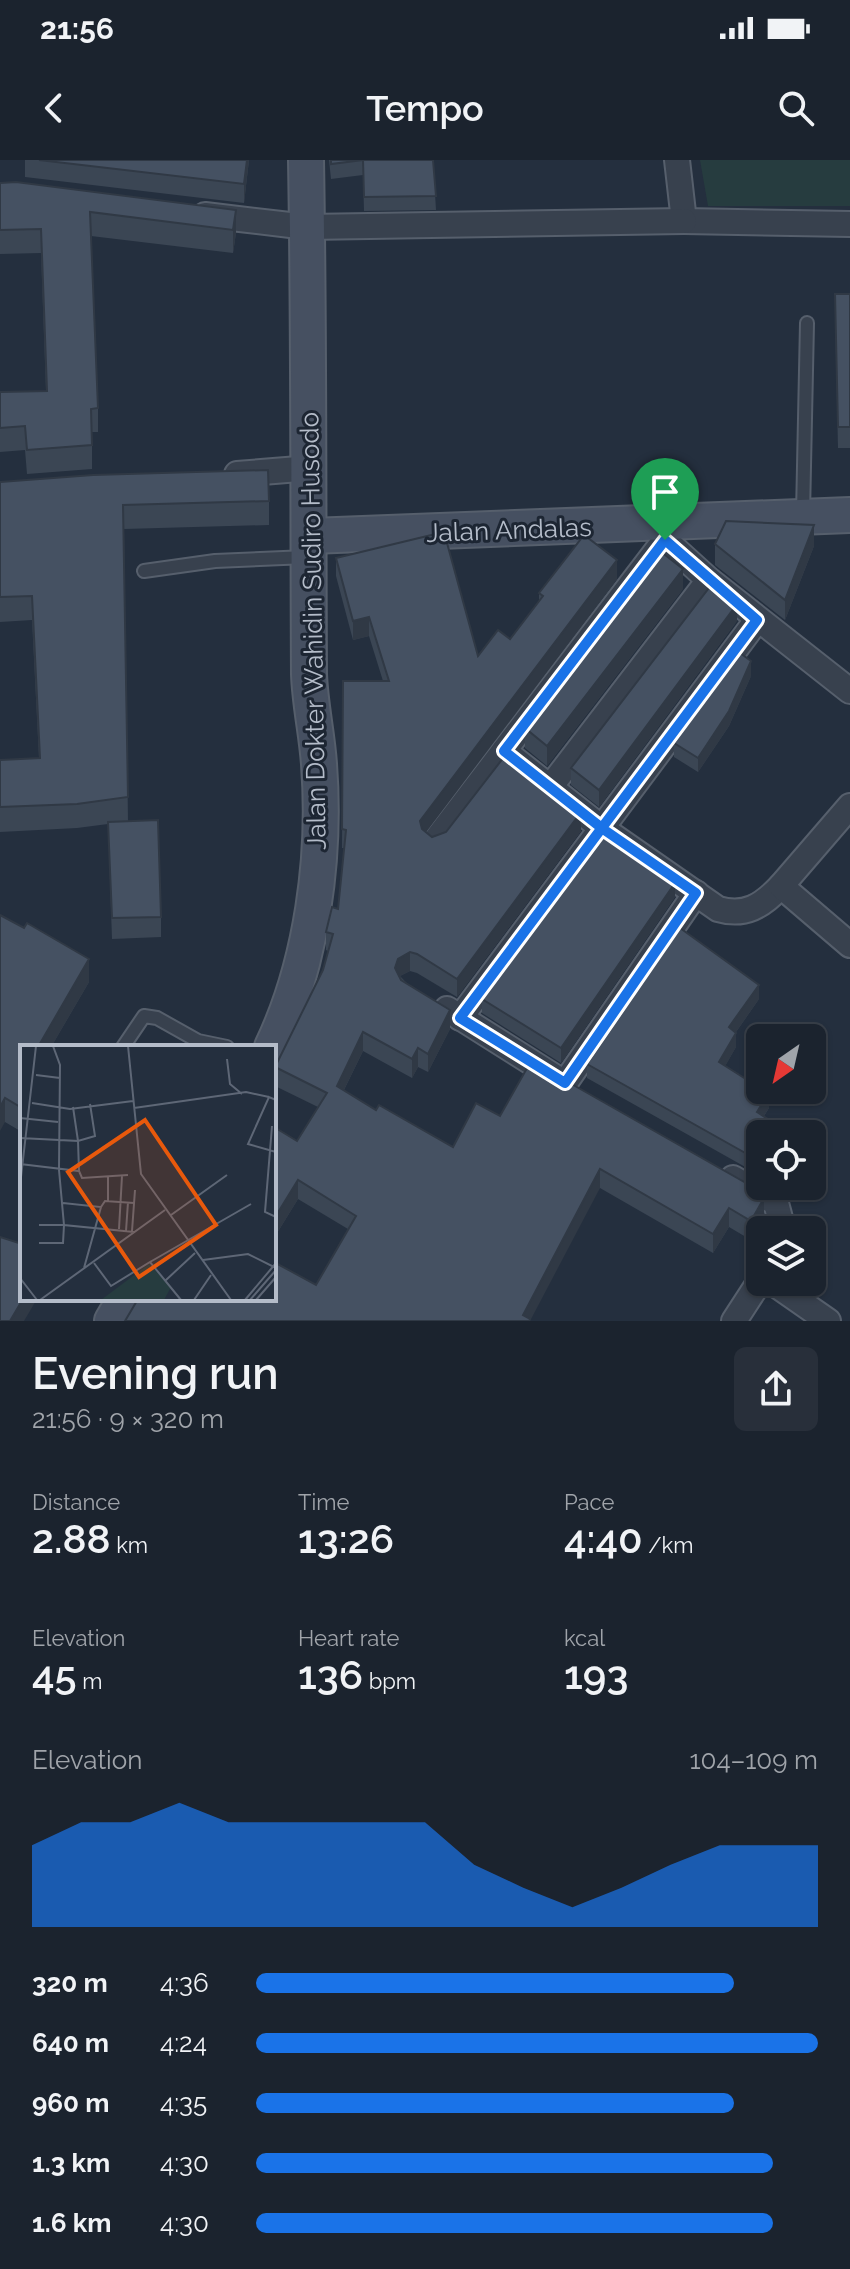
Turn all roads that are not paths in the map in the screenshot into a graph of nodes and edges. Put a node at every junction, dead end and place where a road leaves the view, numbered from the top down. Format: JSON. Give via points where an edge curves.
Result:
{"nodes":[{"id":1,"x":306,"y":160,"type":"edge"},
{"id":2,"x":677,"y":160,"type":"edge"},
{"id":3,"x":184,"y":212,"type":"edge"},
{"id":4,"x":684,"y":221,"type":"junction"},
{"id":5,"x":850,"y":224,"type":"edge"},
{"id":6,"x":307,"y":227,"type":"junction"},
{"id":7,"x":807,"y":323,"type":"dead end"},
{"id":8,"x":311,"y":468,"type":"junction"},
{"id":9,"x":208,"y":476,"type":"edge"},
{"id":10,"x":850,"y":515,"type":"edge"},
{"id":11,"x":803,"y":517,"type":"junction"},
{"id":12,"x":661,"y":533,"type":"junction"},
{"id":13,"x":311,"y":546,"type":"junction"},
{"id":14,"x":144,"y":571,"type":"dead end"},
{"id":15,"x":709,"y":580,"type":"junction"},
{"id":16,"x":757,"y":620,"type":"junction"},
{"id":17,"x":850,"y":691,"type":"edge"},
{"id":18,"x":504,"y":751,"type":"junction"},
{"id":19,"x":551,"y":786,"type":"junction"},
{"id":20,"x":850,"y":806,"type":"edge"},
{"id":21,"x":603,"y":829,"type":"junction"},
{"id":22,"x":435,"y":841,"type":"edge"},
{"id":23,"x":781,"y":886,"type":"junction"},
{"id":24,"x":696,"y":893,"type":"junction"},
{"id":25,"x":850,"y":945,"type":"edge"},
{"id":26,"x":422,"y":994,"type":"edge"},
{"id":27,"x":460,"y":1018,"type":"junction"},
{"id":28,"x":196,"y":1044,"type":"edge"},
{"id":29,"x":124,"y":1045,"type":"edge"},
{"id":30,"x":273,"y":1045,"type":"edge"},
{"id":31,"x":565,"y":1083,"type":"junction"},
{"id":32,"x":593,"y":1099,"type":"edge"},
{"id":33,"x":715,"y":1168,"type":"edge"},
{"id":34,"x":779,"y":1216,"type":"edge"},
{"id":35,"x":750,"y":1296,"type":"edge"},
{"id":36,"x":792,"y":1296,"type":"edge"},
{"id":37,"x":124,"y":1301,"type":"edge"},
{"id":38,"x":112,"y":1321,"type":"edge"},
{"id":39,"x":734,"y":1321,"type":"edge"},
{"id":40,"x":828,"y":1321,"type":"edge"}],
"edges":[{"from":1,"to":6,"type":"main road","name":"Jalan Dokter Wahidin Sudiro Husodo"},
{"from":2,"to":4,"type":"street"},
{"from":3,"to":6,"type":"street"},
{"from":4,"to":5,"type":"street"},
{"from":4,"to":6,"type":"street"},
{"from":6,"to":8,"type":"main road","name":"Jalan Dokter Wahidin Sudiro Husodo"},
{"from":7,"to":11,"type":"lane"},
{"from":8,"to":9,"type":"street"},
{"from":8,"to":13,"type":"main road","name":"Jalan Dokter Wahidin Sudiro Husodo"},
{"from":10,"to":11,"type":"main road","name":"Jalan Andalas"},
{"from":11,"to":12,"type":"main road","name":"Jalan Andalas"},
{"from":12,"to":13,"type":"main road","name":"Jalan Andalas"},
{"from":12,"to":15,"type":"street"},
{"from":12,"to":18,"type":"street"},
{"from":13,"to":14,"type":"lane"},
{"from":13,"to":30,"type":"main road","name":"Jalan Dokter Wahidin Sudiro Husodo","via":[[309,678],[320,765],[319,838],[300,973]]},
{"from":15,"to":16,"type":"street"},
{"from":15,"to":19,"type":"street"},
{"from":16,"to":17,"type":"street"},
{"from":16,"to":21,"type":"street"},
{"from":18,"to":19,"type":"street"},
{"from":18,"to":22,"type":"street"},
{"from":19,"to":21,"type":"street"},
{"from":20,"to":23,"type":"street"},
{"from":21,"to":24,"type":"street"},
{"from":21,"to":27,"type":"street"},
{"from":23,"to":24,"type":"street","via":[[766,902],[736,914]]},
{"from":23,"to":25,"type":"street"},
{"from":24,"to":31,"type":"street"},
{"from":26,"to":27,"type":"street"},
{"from":27,"to":31,"type":"street"},
{"from":28,"to":29,"type":"lane","via":[[157,1018],[144,1016]]},
{"from":31,"to":32,"type":"street"},
{"from":33,"to":34,"type":"street","via":[[776,1203]]},
{"from":35,"to":39,"type":"street"},
{"from":36,"to":40,"type":"street"},
{"from":37,"to":38,"type":"main road"}]}
